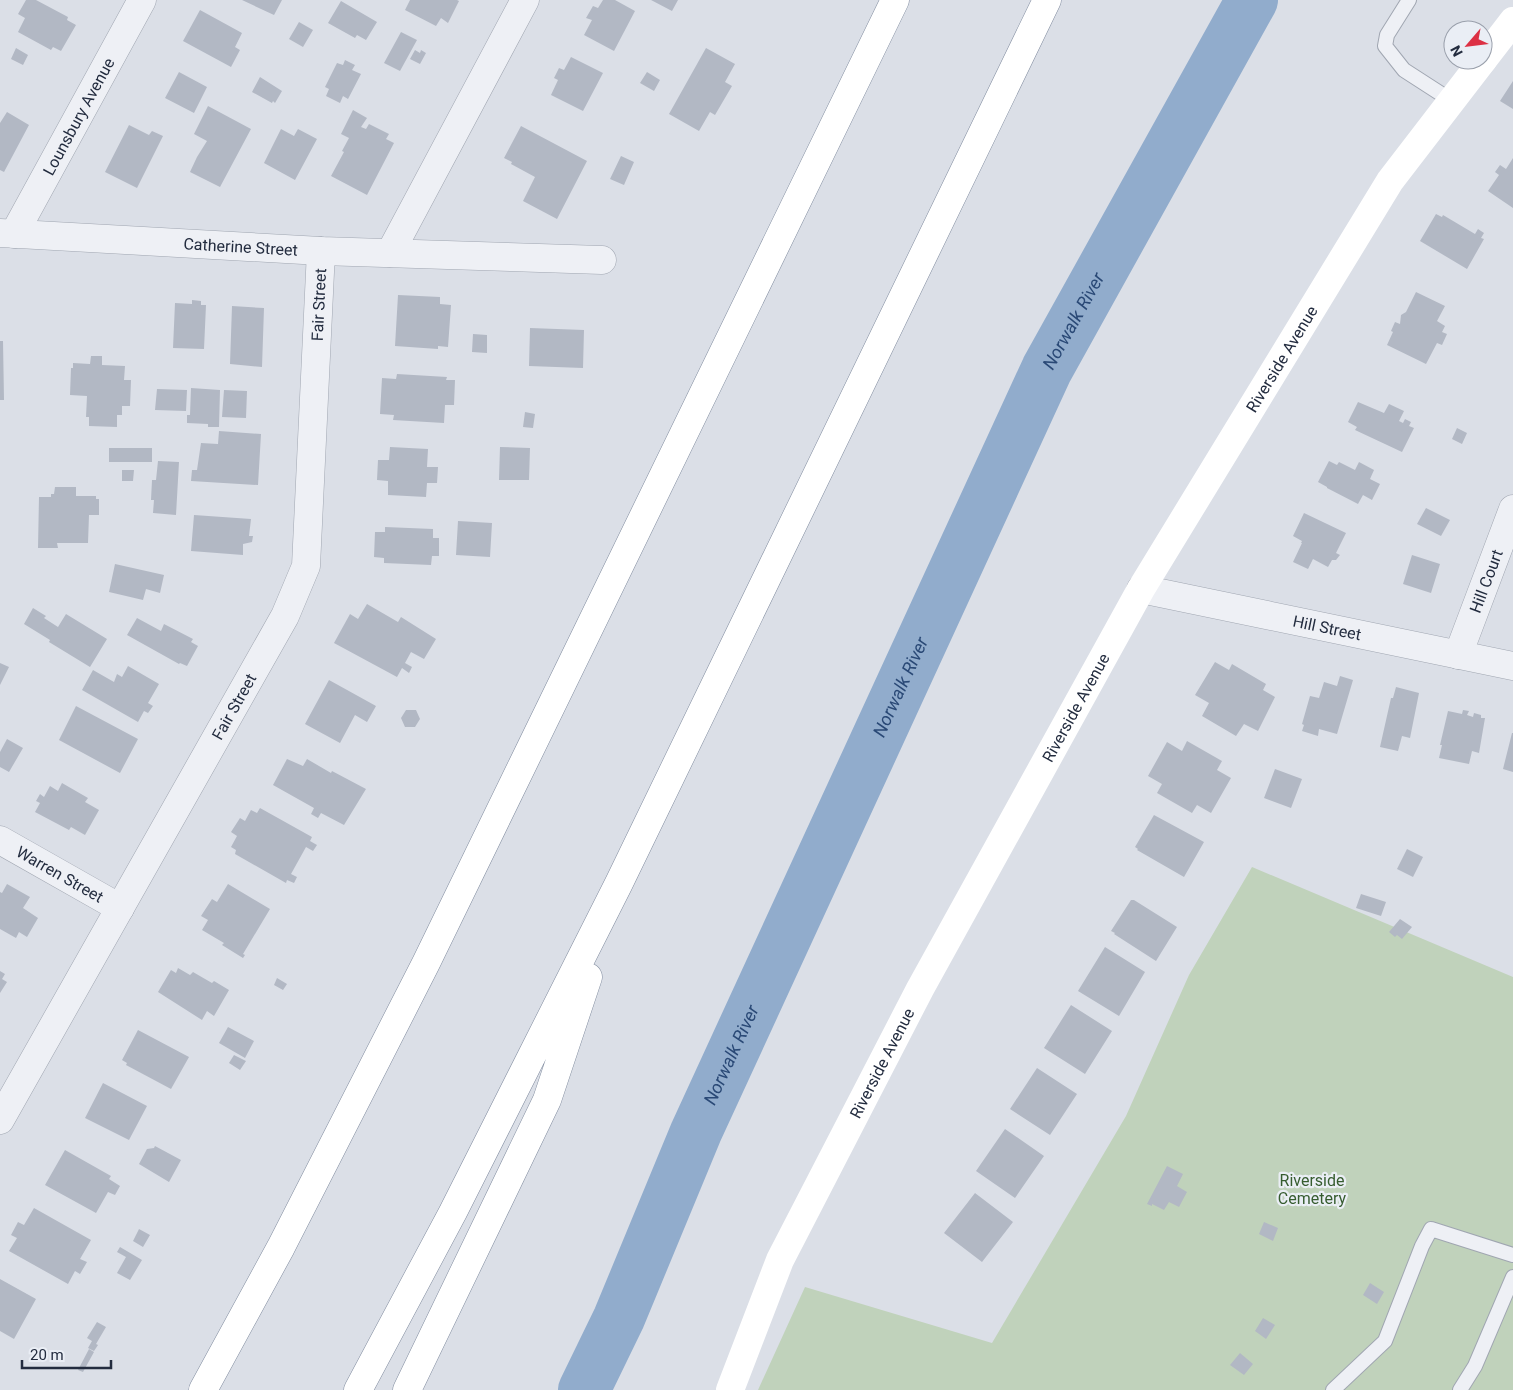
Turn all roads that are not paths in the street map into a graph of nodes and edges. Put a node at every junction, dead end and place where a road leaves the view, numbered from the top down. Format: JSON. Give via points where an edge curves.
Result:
{"nodes":[{"id":1,"x":142,"y":0,"type":"edge"},
{"id":2,"x":525,"y":0,"type":"edge"},
{"id":3,"x":895,"y":0,"type":"edge"},
{"id":4,"x":1047,"y":0,"type":"edge"},
{"id":5,"x":1409,"y":0,"type":"edge"},
{"id":6,"x":1513,"y":21,"type":"edge"},
{"id":7,"x":1493,"y":47,"type":"edge"},
{"id":8,"x":1475,"y":70,"type":"edge"},
{"id":9,"x":1452,"y":100,"type":"junction"},
{"id":10,"x":7,"y":234,"type":"edge"},
{"id":11,"x":321,"y":251,"type":"junction"},
{"id":12,"x":390,"y":253,"type":"junction"},
{"id":13,"x":602,"y":260,"type":"dead end"},
{"id":14,"x":1513,"y":509,"type":"edge"},
{"id":15,"x":1140,"y":590,"type":"junction"},
{"id":16,"x":1458,"y":655,"type":"junction"},
{"id":17,"x":1513,"y":666,"type":"edge"},
{"id":18,"x":0,"y":840,"type":"edge"},
{"id":19,"x":619,"y":883,"type":"junction"},
{"id":20,"x":120,"y":908,"type":"junction"},
{"id":21,"x":0,"y":1120,"type":"edge"},
{"id":22,"x":1513,"y":1255,"type":"edge"},
{"id":23,"x":1513,"y":1277,"type":"edge"},
{"id":24,"x":203,"y":1390,"type":"edge"},
{"id":25,"x":358,"y":1390,"type":"edge"},
{"id":26,"x":407,"y":1390,"type":"edge"},
{"id":27,"x":730,"y":1390,"type":"edge"},
{"id":28,"x":1333,"y":1390,"type":"edge"},
{"id":29,"x":1460,"y":1390,"type":"edge"}],
"edges":[{"from":1,"to":10,"type":"street","name":"Lounsbury Avenue"},
{"from":2,"to":12,"type":"street"},
{"from":3,"to":24,"type":"main road","via":[[426,963],[281,1247]]},
{"from":4,"to":19,"type":"main road"},
{"from":5,"to":9,"type":"lane","via":[[1387,35],[1385,46],[1404,70]]},
{"from":6,"to":7,"type":"main road","name":"Riverside Avenue"},
{"from":8,"to":9,"type":"main road","name":"Riverside Avenue"},
{"from":9,"to":15,"type":"main road","name":"Riverside Avenue","via":[[1390,181]]},
{"from":10,"to":11,"type":"street","name":"Catherine Street"},
{"from":11,"to":12,"type":"street","name":"Catherine Street"},
{"from":11,"to":20,"type":"street","name":"Fair Street","via":[[306,566],[286,616]]},
{"from":12,"to":13,"type":"street","name":"Catherine Street"},
{"from":14,"to":16,"type":"street","name":"Hill Court"},
{"from":15,"to":16,"type":"street","name":"Hill Street"},
{"from":15,"to":27,"type":"main road","name":"Riverside Avenue","via":[[920,989],[780,1260]]},
{"from":16,"to":17,"type":"street","name":"Hill Street"},
{"from":18,"to":20,"type":"street","name":"Warren Street"},
{"from":19,"to":25,"type":"main road","via":[[453,1212]]},
{"from":19,"to":26,"type":"main road","via":[[547,1100]]},
{"from":20,"to":21,"type":"street","name":"Fair Street"},
{"from":22,"to":28,"type":"lane","via":[[1431,1229],[1385,1341]]},
{"from":23,"to":29,"type":"lane","via":[[1476,1366]]}]}
